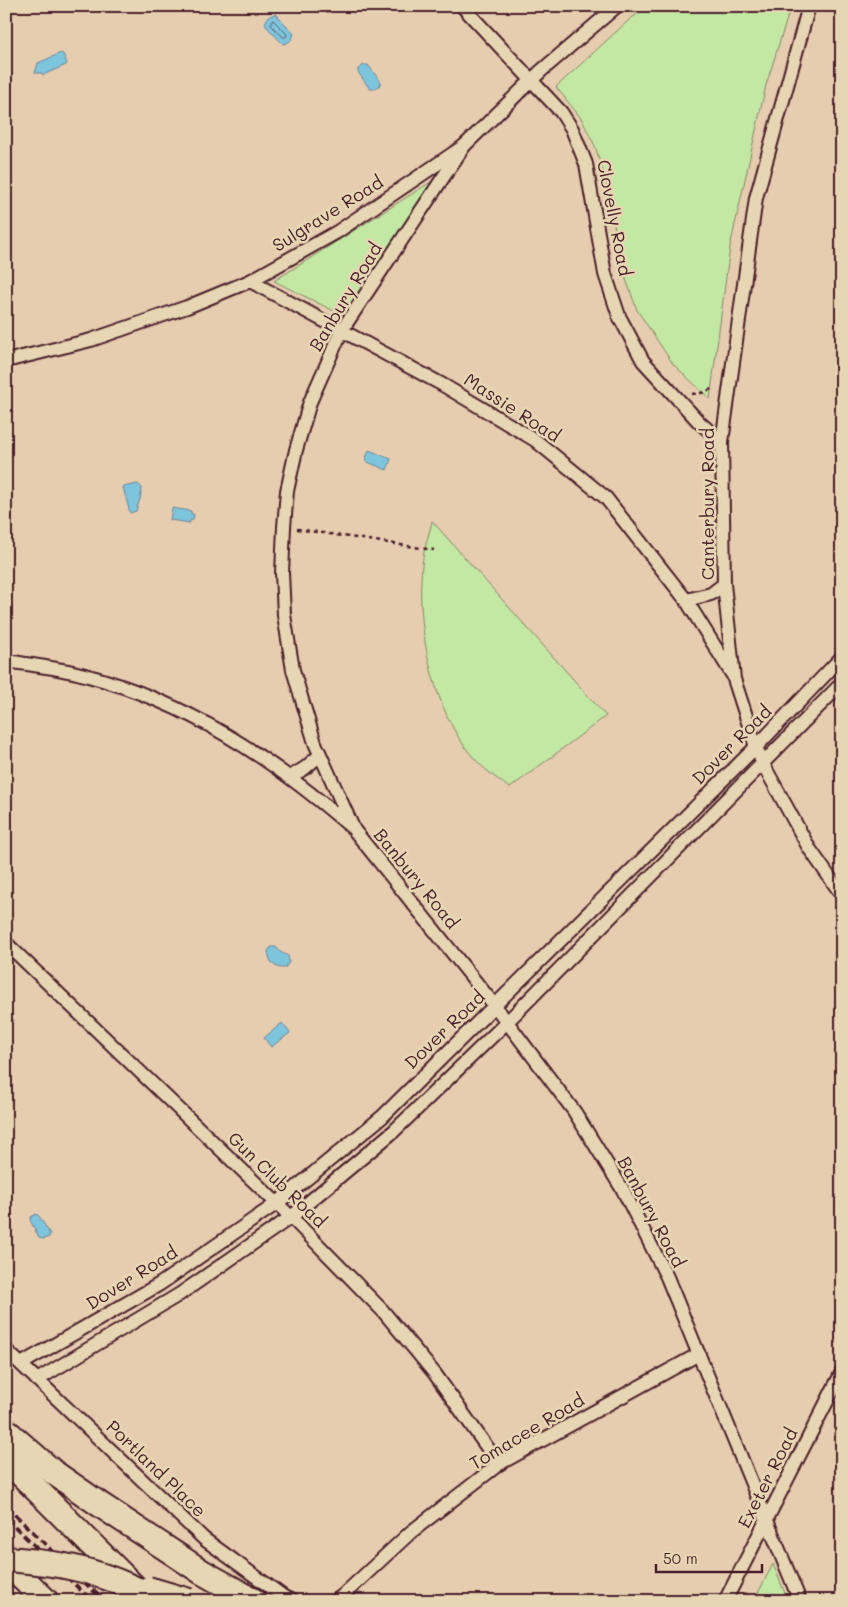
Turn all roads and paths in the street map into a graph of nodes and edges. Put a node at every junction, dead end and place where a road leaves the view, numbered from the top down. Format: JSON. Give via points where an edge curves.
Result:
{"nodes":[{"id":1,"x":462,"y":6,"type":"edge"},
{"id":2,"x":617,"y":6,"type":"edge"},
{"id":3,"x":809,"y":6,"type":"edge"},
{"id":4,"x":531,"y":81,"type":"junction"},
{"id":5,"x":464,"y":146,"type":"junction"},
{"id":6,"x":250,"y":281,"type":"junction"},
{"id":7,"x":342,"y":330,"type":"junction"},
{"id":8,"x":6,"y":361,"type":"edge"},
{"id":9,"x":712,"y":389,"type":"dead end"},
{"id":10,"x":689,"y":394,"type":"dead end"},
{"id":11,"x":722,"y":442,"type":"junction"},
{"id":12,"x":284,"y":527,"type":"junction"},
{"id":13,"x":434,"y":550,"type":"dead end"},
{"id":14,"x":724,"y":584,"type":"junction"},
{"id":15,"x":686,"y":600,"type":"junction"},
{"id":16,"x":842,"y":657,"type":"edge"},
{"id":17,"x":6,"y":661,"type":"edge"},
{"id":18,"x":734,"y":679,"type":"junction"},
{"id":19,"x":842,"y":683,"type":"edge"},
{"id":20,"x":756,"y":747,"type":"junction"},
{"id":21,"x":320,"y":755,"type":"junction"},
{"id":22,"x":763,"y":764,"type":"junction"},
{"id":23,"x":290,"y":777,"type":"junction"},
{"id":24,"x":354,"y":830,"type":"junction"},
{"id":25,"x":842,"y":895,"type":"edge"},
{"id":26,"x":6,"y":943,"type":"edge"},
{"id":27,"x":495,"y":1006,"type":"junction"},
{"id":28,"x":507,"y":1022,"type":"junction"},
{"id":29,"x":276,"y":1204,"type":"junction"},
{"id":30,"x":291,"y":1217,"type":"junction"},
{"id":31,"x":6,"y":1350,"type":"edge"},
{"id":32,"x":699,"y":1354,"type":"junction"},
{"id":33,"x":21,"y":1364,"type":"junction"},
{"id":34,"x":842,"y":1372,"type":"edge"},
{"id":35,"x":37,"y":1380,"type":"junction"},
{"id":36,"x":6,"y":1431,"type":"edge"},
{"id":37,"x":6,"y":1459,"type":"edge"},
{"id":38,"x":499,"y":1464,"type":"junction"},
{"id":39,"x":766,"y":1520,"type":"junction"},
{"id":40,"x":6,"y":1560,"type":"edge"},
{"id":41,"x":117,"y":1580,"type":"junction"},
{"id":42,"x":338,"y":1599,"type":"edge"},
{"id":43,"x":46,"y":1601,"type":"edge"},
{"id":44,"x":148,"y":1601,"type":"edge"},
{"id":45,"x":161,"y":1601,"type":"edge"},
{"id":46,"x":189,"y":1601,"type":"edge"},
{"id":47,"x":254,"y":1601,"type":"edge"},
{"id":48,"x":292,"y":1601,"type":"edge"},
{"id":49,"x":725,"y":1601,"type":"edge"},
{"id":50,"x":800,"y":1601,"type":"edge"}],
"edges":[{"from":1,"to":4,"type":"street","name":"Clovelly Road"},
{"from":2,"to":4,"type":"street","name":"Sulgrave Road"},
{"from":3,"to":11,"type":"street","name":"Canterbury Road","via":[[756,198]]},
{"from":4,"to":5,"type":"street","name":"Sulgrave Road"},
{"from":4,"to":11,"type":"street","name":"Clovelly Road","via":[[562,112],[581,148],[605,274],[619,316],[643,361],[699,422]]},
{"from":5,"to":6,"type":"street","name":"Sulgrave Road","via":[[338,232]]},
{"from":5,"to":7,"type":"street","name":"Banbury Road"},
{"from":6,"to":7,"type":"street","name":"Massie Road"},
{"from":6,"to":8,"type":"street","name":"Sulgrave Road","via":[[91,340]]},
{"from":7,"to":12,"type":"street","name":"Banbury Road","via":[[310,402],[287,491]]},
{"from":7,"to":15,"type":"street","name":"Massie Road","via":[[535,440],[606,498]]},
{"from":9,"to":10,"type":"path"},
{"from":11,"to":14,"type":"street","name":"Canterbury Road"},
{"from":12,"to":13,"type":"path"},
{"from":12,"to":21,"type":"street","name":"Banbury Road","via":[[284,615],[292,670]]},
{"from":14,"to":15,"type":"street","via":[[711,594]]},
{"from":14,"to":18,"type":"street","name":"Canterbury Road"},
{"from":15,"to":18,"type":"street","name":"Massie Road"},
{"from":16,"to":20,"type":"street","name":"Dover Road"},
{"from":17,"to":23,"type":"street","via":[[85,675],[169,704],[240,742]]},
{"from":18,"to":20,"type":"street","name":"Canterbury Road"},
{"from":19,"to":22,"type":"street","name":"Dover Road"},
{"from":20,"to":22,"type":"street","name":"Canterbury Road"},
{"from":20,"to":27,"type":"street","name":"Dover Road"},
{"from":21,"to":23,"type":"street"},
{"from":21,"to":24,"type":"street","name":"Banbury Road"},
{"from":22,"to":25,"type":"street","name":"Canterbury Road","via":[[809,848]]},
{"from":22,"to":28,"type":"street","name":"Dover Road"},
{"from":23,"to":24,"type":"street"},
{"from":24,"to":27,"type":"street","name":"Banbury Road"},
{"from":26,"to":29,"type":"street","name":"Gun Club Road"},
{"from":27,"to":28,"type":"street","name":"Banbury Road"},
{"from":27,"to":29,"type":"street","name":"Dover Road","via":[[382,1117]]},
{"from":28,"to":30,"type":"street","name":"Dover Road","via":[[394,1131]]},
{"from":28,"to":32,"type":"street","name":"Banbury Road","via":[[574,1111],[623,1190],[667,1277]]},
{"from":29,"to":30,"type":"street","name":"Gun Club Road"},
{"from":29,"to":33,"type":"street","name":"Dover Road","via":[[160,1284]]},
{"from":30,"to":35,"type":"street","name":"Dover Road","via":[[180,1294]]},
{"from":30,"to":38,"type":"street","name":"Gun Club Road","via":[[383,1310],[435,1374]]},
{"from":31,"to":33,"type":"street","name":"Portland Place"},
{"from":32,"to":38,"type":"street","name":"Tomacee Road"},
{"from":32,"to":39,"type":"street","name":"Banbury Road"},
{"from":33,"to":35,"type":"street","name":"Portland Place"},
{"from":34,"to":39,"type":"street","name":"Exeter Road"},
{"from":35,"to":48,"type":"street","name":"Portland Place","via":[[204,1539]]},
{"from":36,"to":47,"type":"highway","via":[[53,1472],[102,1506],[202,1572]]},
{"from":37,"to":44,"type":"highway"},
{"from":38,"to":42,"type":"street","name":"Tomacee Road","via":[[411,1532]]},
{"from":39,"to":49,"type":"street","name":"Exeter Road"},
{"from":39,"to":50,"type":"street","name":"Banbury Road"},
{"from":40,"to":41,"type":"highway","bridge":true,"via":[[42,1562]]},
{"from":40,"to":43,"type":"highway"},
{"from":41,"to":45,"type":"highway","bridge":true},
{"from":41,"to":46,"type":"highway","bridge":true}]}
